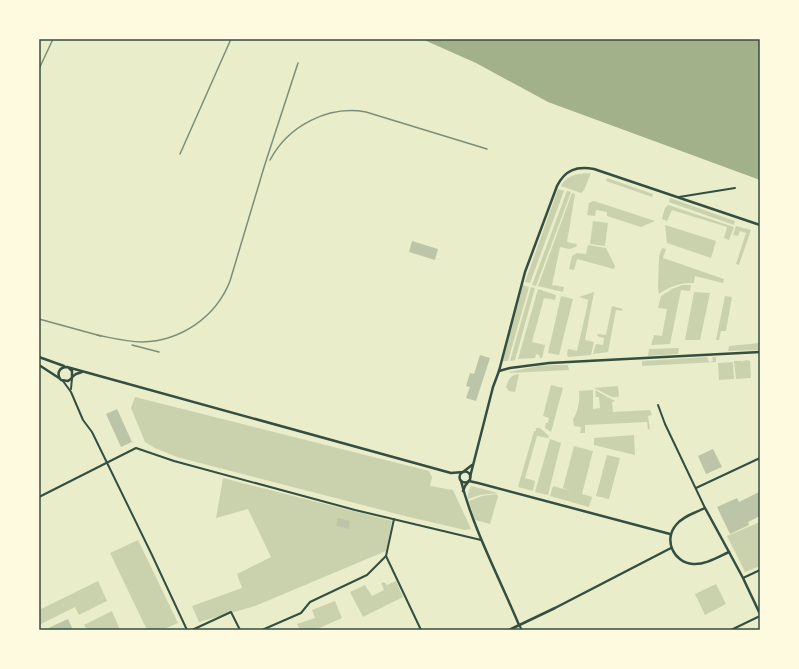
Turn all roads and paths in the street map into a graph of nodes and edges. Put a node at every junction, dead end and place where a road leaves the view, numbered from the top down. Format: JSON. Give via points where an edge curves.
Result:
{"nodes":[{"id":1,"x":735,"y":188,"type":"dead end"},
{"id":2,"x":678,"y":198,"type":"junction"},
{"id":3,"x":760,"y":225,"type":"edge"},
{"id":4,"x":760,"y":352,"type":"edge"},
{"id":5,"x":39,"y":357,"type":"edge"},
{"id":6,"x":39,"y":365,"type":"edge"},
{"id":7,"x":68,"y":367,"type":"junction"},
{"id":8,"x":499,"y":371,"type":"junction"},
{"id":9,"x":82,"y":372,"type":"junction"},
{"id":10,"x":59,"y":378,"type":"junction"},
{"id":11,"x":72,"y":378,"type":"junction"},
{"id":12,"x":63,"y":381,"type":"junction"},
{"id":13,"x":71,"y":392,"type":"junction"},
{"id":14,"x":658,"y":405,"type":"dead end"},
{"id":15,"x":760,"y":458,"type":"edge"},
{"id":16,"x":107,"y":463,"type":"junction"},
{"id":17,"x":472,"y":466,"type":"junction"},
{"id":18,"x":463,"y":472,"type":"junction"},
{"id":19,"x":451,"y":473,"type":"junction"},
{"id":20,"x":470,"y":476,"type":"junction"},
{"id":21,"x":461,"y":481,"type":"junction"},
{"id":22,"x":469,"y":481,"type":"junction"},
{"id":23,"x":478,"y":483,"type":"junction"},
{"id":24,"x":696,"y":488,"type":"junction"},
{"id":25,"x":463,"y":491,"type":"junction"},
{"id":26,"x":39,"y":497,"type":"edge"},
{"id":27,"x":705,"y":508,"type":"junction"},
{"id":28,"x":394,"y":519,"type":"junction"},
{"id":29,"x":670,"y":534,"type":"junction"},
{"id":30,"x":482,"y":540,"type":"junction"},
{"id":31,"x":671,"y":548,"type":"junction"},
{"id":32,"x":728,"y":552,"type":"junction"},
{"id":33,"x":386,"y":556,"type":"junction"},
{"id":34,"x":760,"y":570,"type":"edge"},
{"id":35,"x":743,"y":578,"type":"junction"},
{"id":36,"x":760,"y":615,"type":"edge"},
{"id":37,"x":520,"y":625,"type":"junction"},
{"id":38,"x":187,"y":630,"type":"edge"},
{"id":39,"x":192,"y":630,"type":"edge"},
{"id":40,"x":240,"y":630,"type":"edge"},
{"id":41,"x":262,"y":630,"type":"edge"},
{"id":42,"x":421,"y":630,"type":"edge"},
{"id":43,"x":509,"y":630,"type":"edge"},
{"id":44,"x":522,"y":630,"type":"edge"},
{"id":45,"x":731,"y":630,"type":"edge"}],
"edges":[{"from":1,"to":2,"type":"street"},
{"from":2,"to":3,"type":"street"},
{"from":2,"to":8,"type":"street","via":[[594,169],[570,171],[562,177],[525,272]]},
{"from":4,"to":8,"type":"street","via":[[553,362]]},
{"from":5,"to":7,"type":"street"},
{"from":6,"to":10,"type":"street"},
{"from":7,"to":9,"type":"street"},
{"from":7,"to":10,"type":"street","via":[[59,371]]},
{"from":7,"to":11,"type":"street","via":[[72,371]]},
{"from":8,"to":17,"type":"street"},
{"from":9,"to":11,"type":"street"},
{"from":9,"to":19,"type":"street"},
{"from":10,"to":12,"type":"street"},
{"from":11,"to":12,"type":"street"},
{"from":11,"to":13,"type":"street"},
{"from":12,"to":13,"type":"street"},
{"from":13,"to":16,"type":"street"},
{"from":14,"to":24,"type":"street"},
{"from":15,"to":24,"type":"street"},
{"from":16,"to":26,"type":"street"},
{"from":16,"to":28,"type":"street","via":[[136,448],[174,461]]},
{"from":16,"to":38,"type":"street"},
{"from":17,"to":18,"type":"street"},
{"from":17,"to":20,"type":"street"},
{"from":18,"to":19,"type":"street"},
{"from":18,"to":20,"type":"street"},
{"from":18,"to":21,"type":"street","via":[[460,476]]},
{"from":19,"to":21,"type":"street"},
{"from":20,"to":22,"type":"street"},
{"from":20,"to":23,"type":"street"},
{"from":21,"to":22,"type":"street"},
{"from":21,"to":25,"type":"street"},
{"from":22,"to":23,"type":"street"},
{"from":22,"to":25,"type":"street"},
{"from":23,"to":29,"type":"street"},
{"from":24,"to":27,"type":"street"},
{"from":25,"to":30,"type":"street"},
{"from":27,"to":29,"type":"street","via":[[683,518]]},
{"from":27,"to":32,"type":"street"},
{"from":28,"to":30,"type":"street"},
{"from":28,"to":33,"type":"street"},
{"from":29,"to":31,"type":"street"},
{"from":30,"to":37,"type":"street"},
{"from":31,"to":32,"type":"street","via":[[682,562],[694,564],[706,562]]},
{"from":31,"to":37,"type":"street"},
{"from":32,"to":35,"type":"street"},
{"from":33,"to":41,"type":"street","via":[[367,575],[310,602],[301,613]]},
{"from":33,"to":42,"type":"street"},
{"from":34,"to":35,"type":"street"},
{"from":35,"to":36,"type":"street"},
{"from":36,"to":45,"type":"street"},
{"from":37,"to":43,"type":"street"},
{"from":37,"to":44,"type":"street"},
{"from":39,"to":40,"type":"street","via":[[231,612]]}]}
